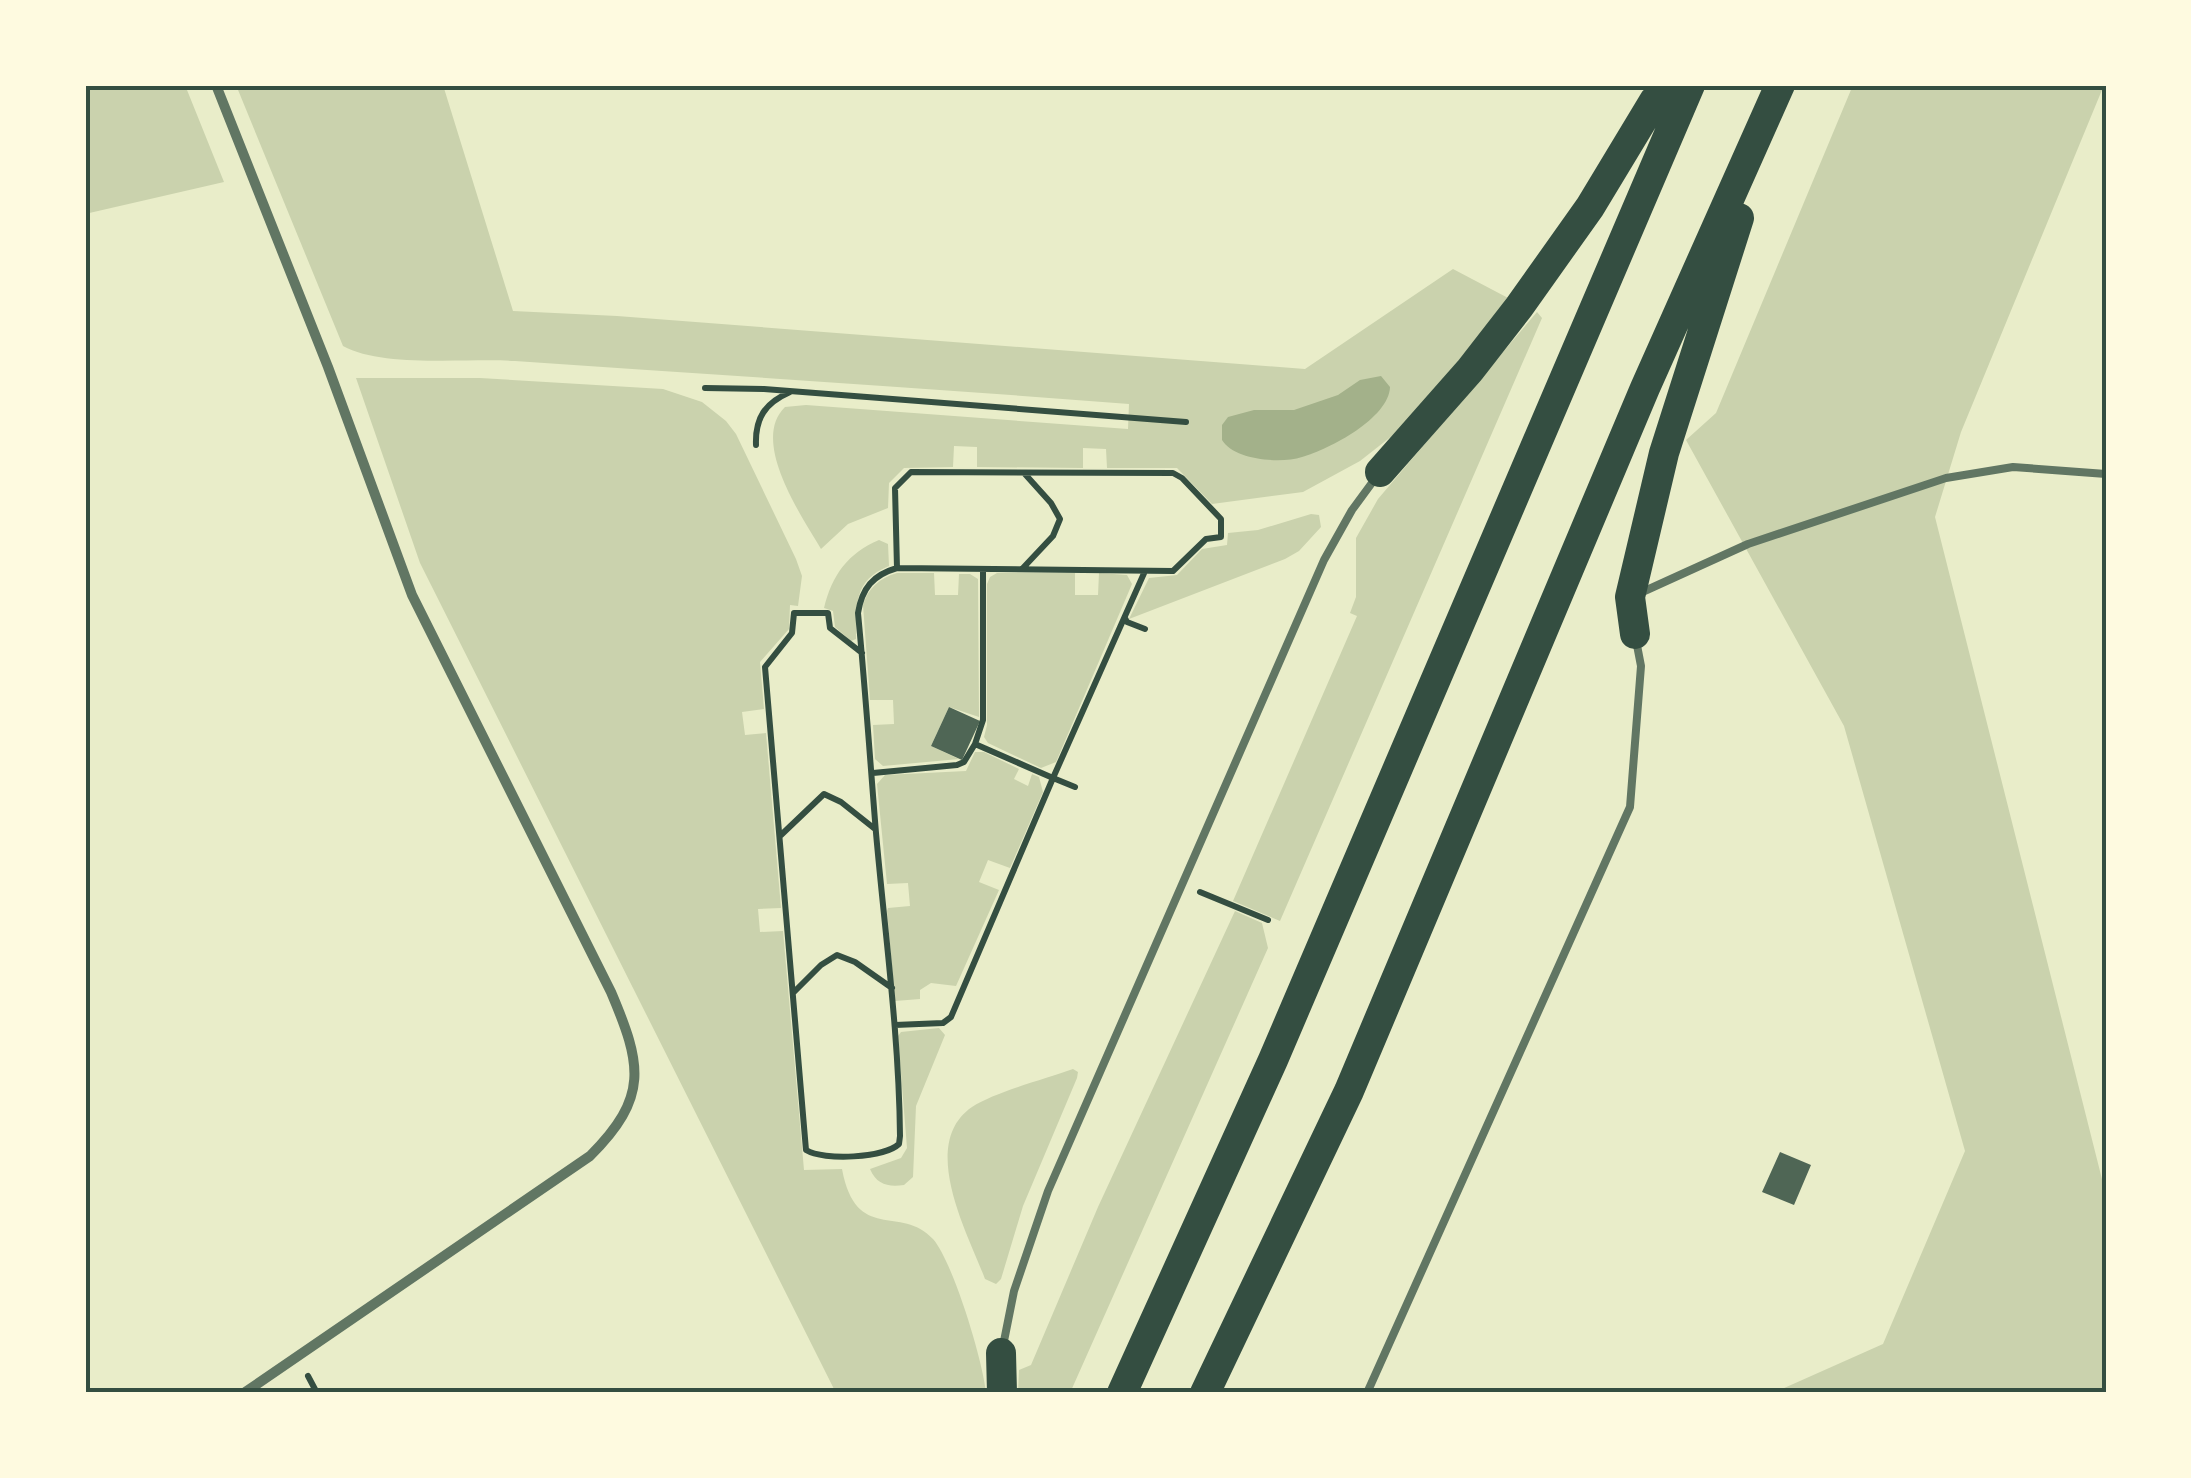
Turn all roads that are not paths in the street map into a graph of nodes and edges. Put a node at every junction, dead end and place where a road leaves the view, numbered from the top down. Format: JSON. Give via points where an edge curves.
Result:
{"nodes":[{"id":1,"x":216,"y":85,"type":"edge"},
{"id":2,"x":1672,"y":85,"type":"edge"},
{"id":3,"x":1690,"y":85,"type":"edge"},
{"id":4,"x":1781,"y":85,"type":"edge"},
{"id":5,"x":1380,"y":472,"type":"joint"},
{"id":6,"x":2106,"y":474,"type":"edge"},
{"id":7,"x":1630,"y":597,"type":"junction"},
{"id":8,"x":1635,"y":634,"type":"joint"},
{"id":9,"x":1001,"y":1353,"type":"joint"},
{"id":10,"x":244,"y":1393,"type":"edge"},
{"id":11,"x":1002,"y":1393,"type":"edge"},
{"id":12,"x":1122,"y":1393,"type":"edge"},
{"id":13,"x":1206,"y":1393,"type":"edge"},
{"id":14,"x":1367,"y":1393,"type":"edge"}],
"edges":[{"from":1,"to":10,"type":"street","via":[[401,570],[611,992],[634,1071],[621,1123],[590,1156]]},
{"from":2,"to":5,"type":"highway","via":[[1654,101],[1520,307]]},
{"from":3,"to":12,"type":"highway"},
{"from":4,"to":7,"type":"highway","via":[[1664,453]]},
{"from":4,"to":13,"type":"highway","via":[[1644,388],[1350,1090]]},
{"from":5,"to":9,"type":"lane","via":[[1324,560],[1036,1220]]},
{"from":6,"to":7,"type":"lane","via":[[2013,468],[1946,478],[1748,544]]},
{"from":7,"to":8,"type":"highway"},
{"from":8,"to":14,"type":"lane","via":[[1641,666],[1630,808]]},
{"from":9,"to":11,"type":"highway"}]}
